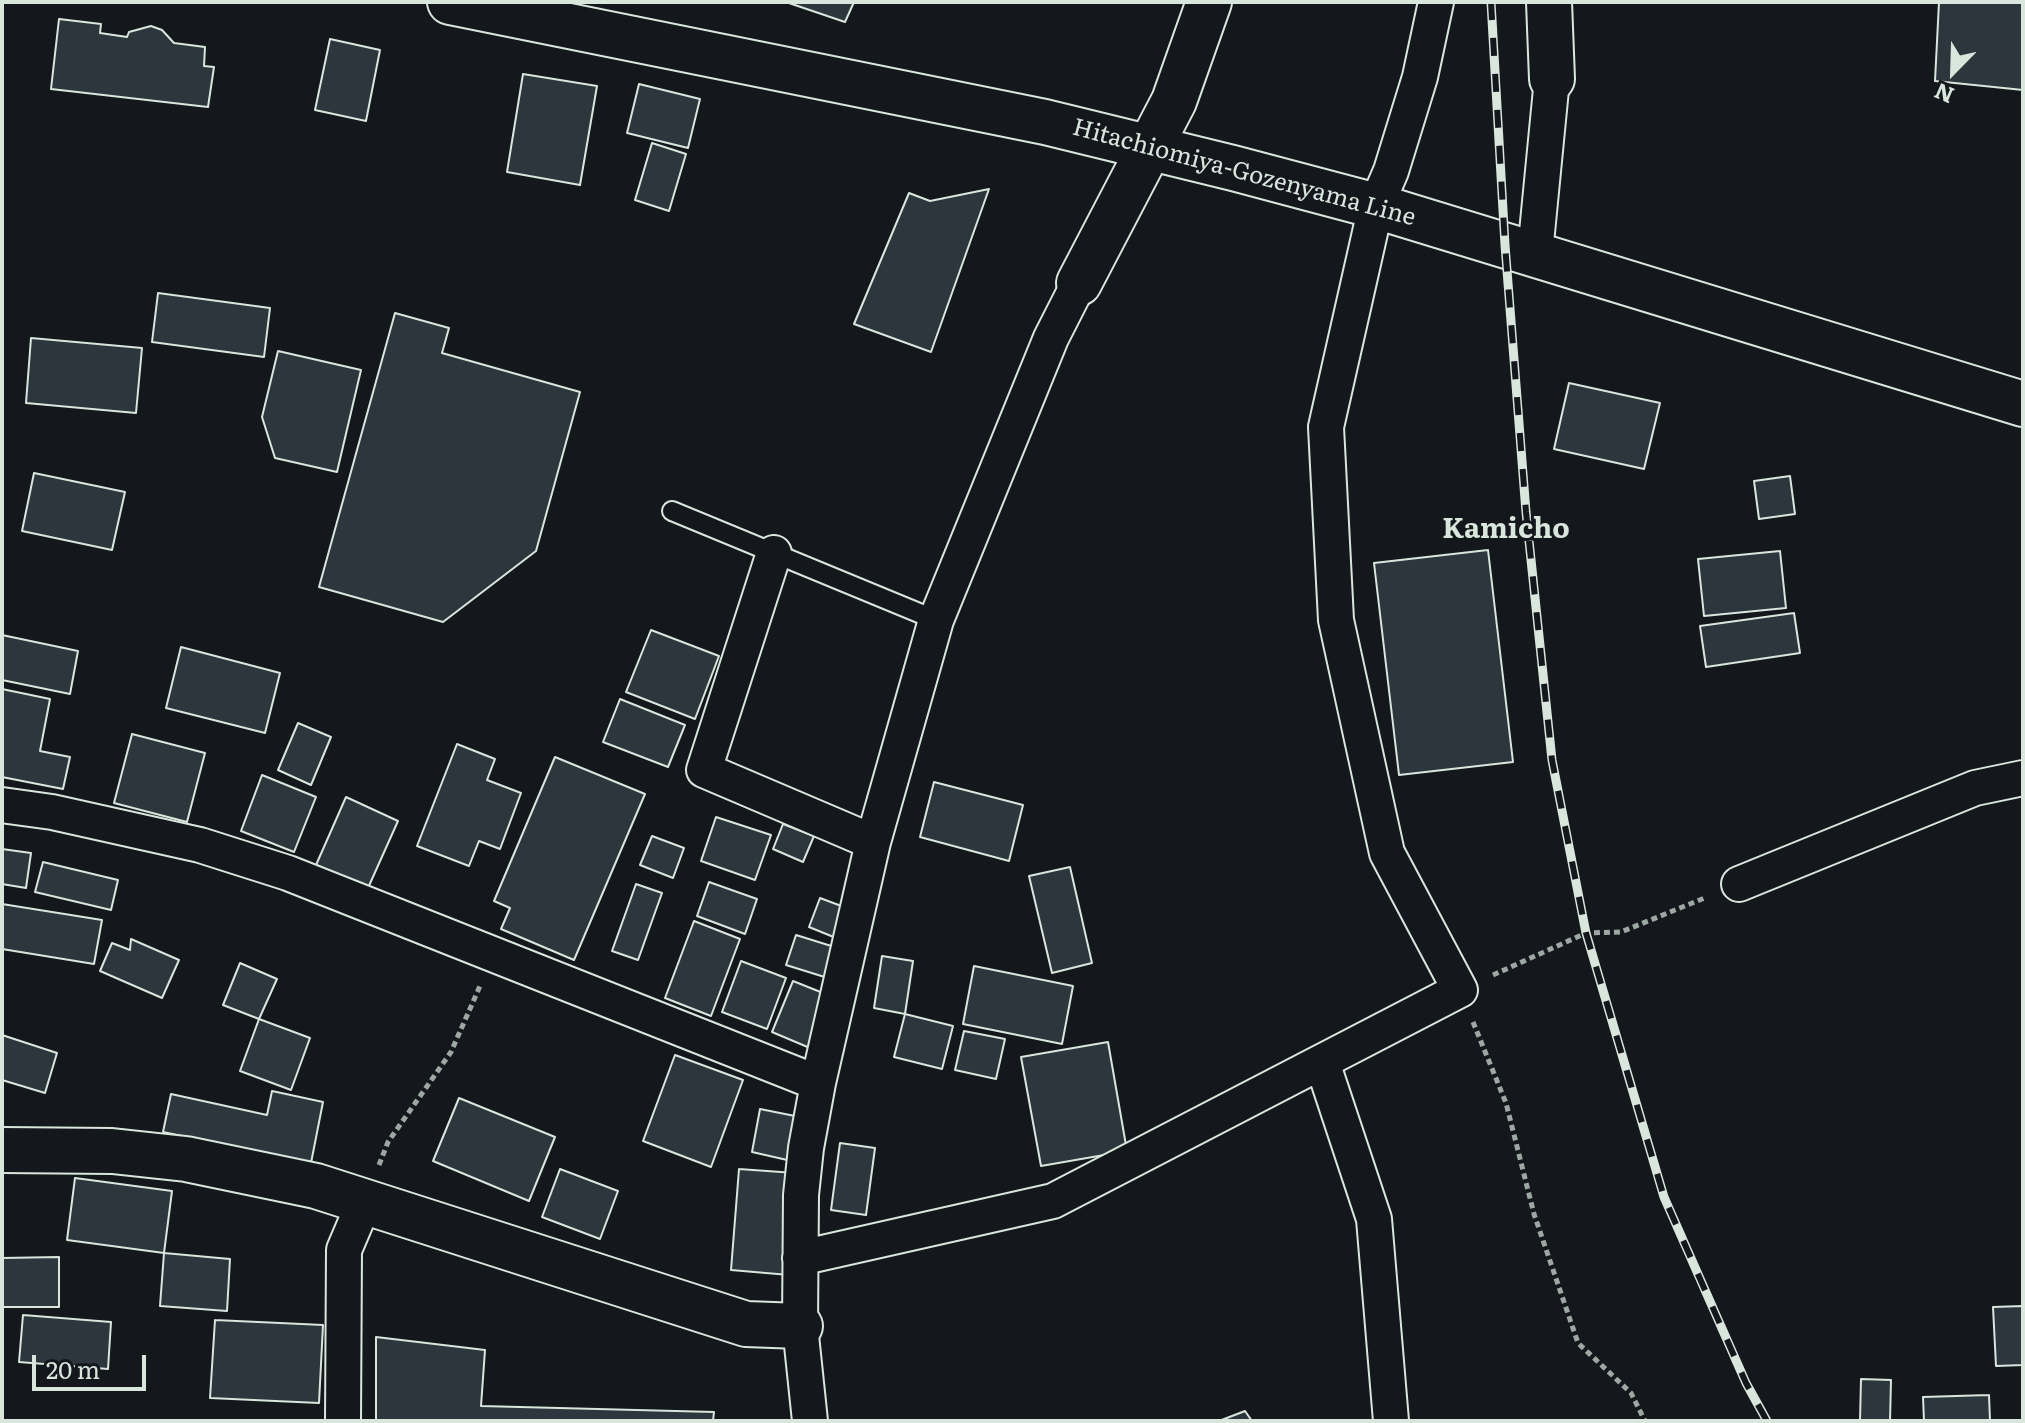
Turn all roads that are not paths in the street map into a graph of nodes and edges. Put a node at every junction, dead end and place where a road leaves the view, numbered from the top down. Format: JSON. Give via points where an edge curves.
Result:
{"nodes":[{"id":1,"x":450,"y":2,"type":"edge"},
{"id":2,"x":1209,"y":2,"type":"edge"},
{"id":3,"x":1436,"y":2,"type":"edge"},
{"id":4,"x":1549,"y":2,"type":"edge"},
{"id":5,"x":1552,"y":79,"type":"joint"},
{"id":6,"x":1148,"y":148,"type":"junction"},
{"id":7,"x":1376,"y":206,"type":"junction"},
{"id":8,"x":1535,"y":253,"type":"junction"},
{"id":9,"x":1079,"y":283,"type":"joint"},
{"id":10,"x":2023,"y":404,"type":"edge"},
{"id":11,"x":672,"y":511,"type":"dead end"},
{"id":12,"x":774,"y":553,"type":"junction"},
{"id":13,"x":936,"y":620,"type":"junction"},
{"id":14,"x":2023,"y":778,"type":"edge"},
{"id":15,"x":2,"y":805,"type":"edge"},
{"id":16,"x":873,"y":842,"type":"junction"},
{"id":17,"x":1739,"y":884,"type":"road end"},
{"id":18,"x":1322,"y":1062,"type":"junction"},
{"id":19,"x":818,"y":1083,"type":"junction"},
{"id":20,"x":2,"y":1150,"type":"edge"},
{"id":21,"x":364,"y":1203,"type":"junction"},
{"id":22,"x":800,"y":1258,"type":"junction"},
{"id":23,"x":800,"y":1326,"type":"junction"},
{"id":24,"x":343,"y":1421,"type":"edge"},
{"id":25,"x":810,"y":1421,"type":"edge"},
{"id":26,"x":1391,"y":1421,"type":"edge"}],
"edges":[{"from":1,"to":6,"type":"main road","name":"Hitachiomiya-Gozenyama Line","via":[[982,109]]},
{"from":2,"to":6,"type":"main road","via":[[1174,101]]},
{"from":3,"to":7,"type":"street","via":[[1420,77]]},
{"from":4,"to":5,"type":"main road"},
{"from":5,"to":8,"type":"street"},
{"from":6,"to":7,"type":"main road","name":"Hitachiomiya-Gozenyama Line"},
{"from":6,"to":9,"type":"main road"},
{"from":7,"to":8,"type":"main road","name":"Hitachiomiya-Gozenyama Line"},
{"from":7,"to":18,"type":"street","via":[[1326,427],[1336,620],[1387,853],[1460,990]]},
{"from":8,"to":10,"type":"main road","name":"Hitachiomiya-Gozenyama Line"},
{"from":9,"to":13,"type":"street","via":[[1051,338]]},
{"from":11,"to":12,"type":"lane"},
{"from":12,"to":13,"type":"lane"},
{"from":12,"to":16,"type":"street","via":[[704,770]]},
{"from":13,"to":16,"type":"street"},
{"from":14,"to":17,"type":"street","via":[[1975,788]]},
{"from":15,"to":19,"type":"street","via":[[200,845],[288,873]]},
{"from":16,"to":19,"type":"street"},
{"from":18,"to":22,"type":"street","via":[[1053,1201]]},
{"from":18,"to":26,"type":"street","via":[[1374,1219]]},
{"from":19,"to":22,"type":"street","via":[[801,1195]]},
{"from":20,"to":21,"type":"main road","via":[[112,1151],[186,1159],[316,1186]]},
{"from":21,"to":23,"type":"main road","via":[[746,1324]]},
{"from":21,"to":24,"type":"street","via":[[344,1250]]},
{"from":22,"to":23,"type":"street"},
{"from":23,"to":25,"type":"street"}]}
